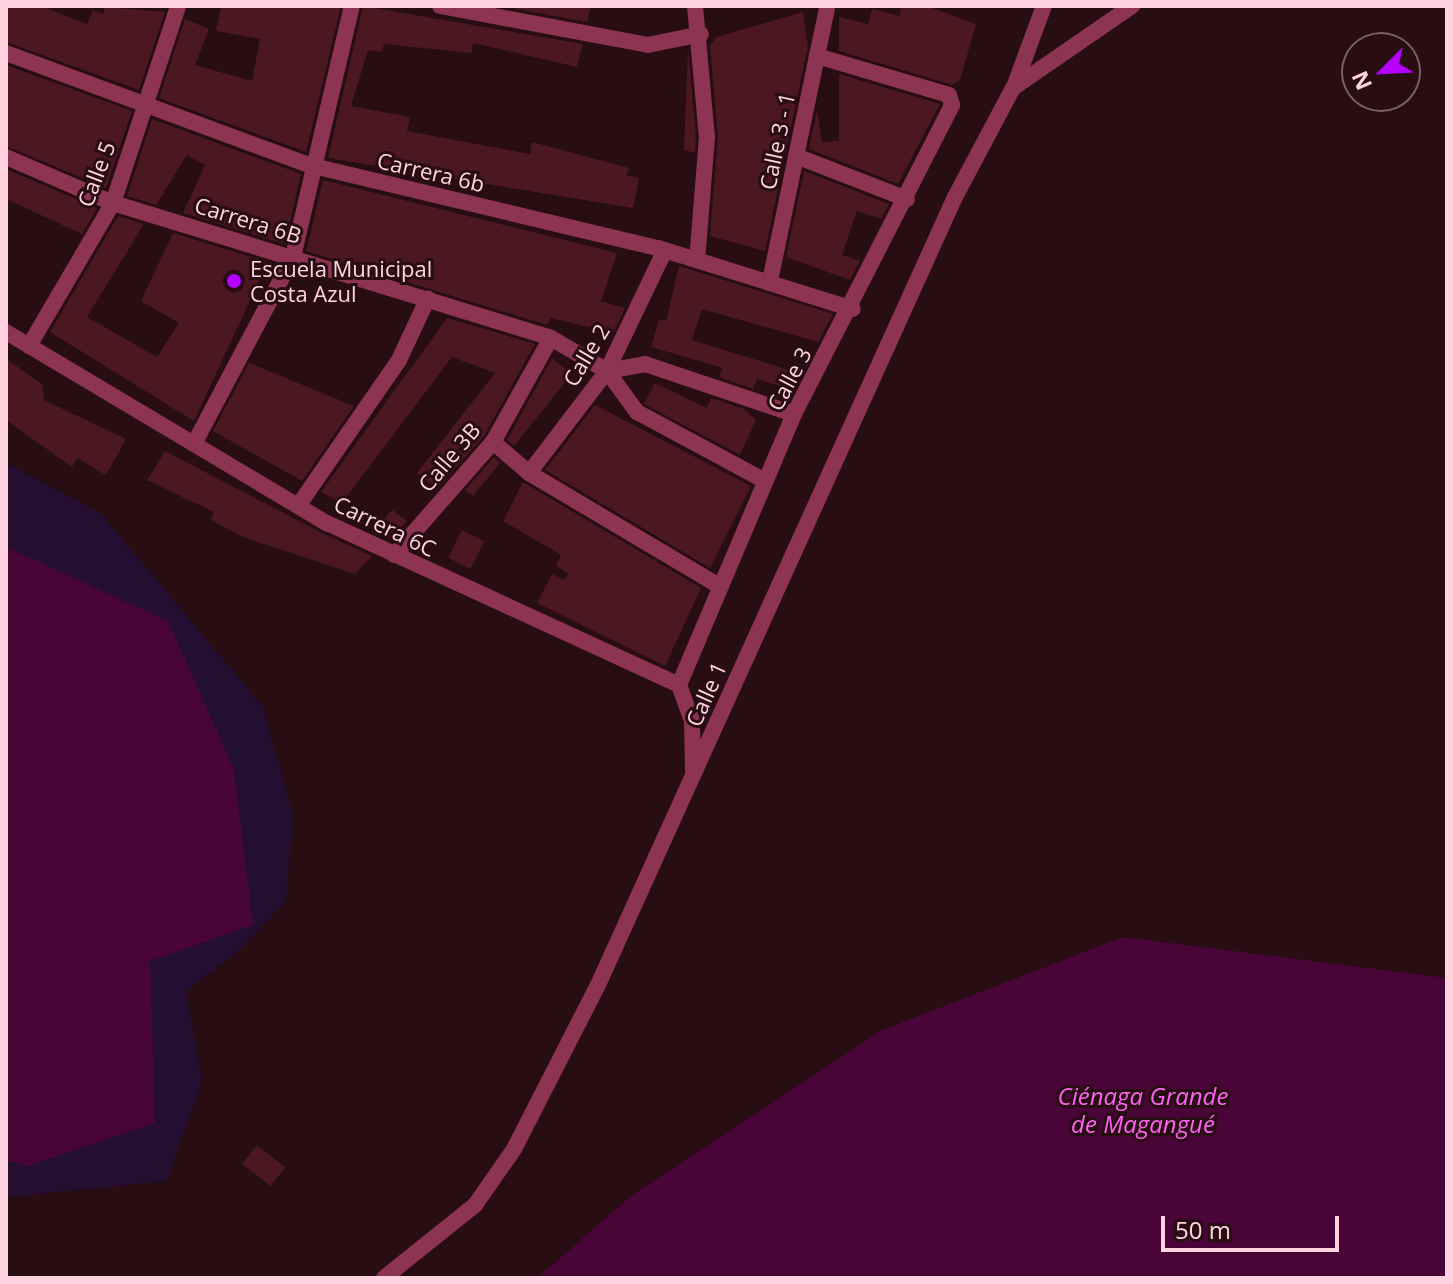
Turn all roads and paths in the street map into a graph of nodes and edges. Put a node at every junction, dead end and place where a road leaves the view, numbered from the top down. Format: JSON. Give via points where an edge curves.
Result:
{"nodes":[{"id":1,"x":178,"y":6,"type":"edge"},
{"id":2,"x":352,"y":6,"type":"edge"},
{"id":3,"x":440,"y":6,"type":"edge"},
{"id":4,"x":695,"y":6,"type":"edge"},
{"id":5,"x":1045,"y":6,"type":"edge"},
{"id":6,"x":1132,"y":6,"type":"edge"},
{"id":7,"x":827,"y":9,"type":"dead end"},
{"id":8,"x":701,"y":34,"type":"junction"},
{"id":9,"x":6,"y":53,"type":"edge"},
{"id":10,"x":817,"y":56,"type":"junction"},
{"id":11,"x":1013,"y":88,"type":"junction"},
{"id":12,"x":144,"y":104,"type":"junction"},
{"id":13,"x":796,"y":156,"type":"junction"},
{"id":14,"x":6,"y":157,"type":"edge"},
{"id":15,"x":309,"y":165,"type":"junction"},
{"id":16,"x":907,"y":199,"type":"junction"},
{"id":17,"x":113,"y":203,"type":"junction"},
{"id":18,"x":665,"y":250,"type":"junction"},
{"id":19,"x":293,"y":257,"type":"junction"},
{"id":20,"x":697,"y":260,"type":"junction"},
{"id":21,"x":770,"y":281,"type":"junction"},
{"id":22,"x":428,"y":298,"type":"junction"},
{"id":23,"x":853,"y":309,"type":"junction"},
{"id":24,"x":6,"y":332,"type":"edge"},
{"id":25,"x":551,"y":338,"type":"junction"},
{"id":26,"x":29,"y":346,"type":"junction"},
{"id":27,"x":607,"y":371,"type":"junction"},
{"id":28,"x":794,"y":414,"type":"junction"},
{"id":29,"x":493,"y":442,"type":"junction"},
{"id":30,"x":194,"y":444,"type":"junction"},
{"id":31,"x":529,"y":473,"type":"junction"},
{"id":32,"x":765,"y":481,"type":"junction"},
{"id":33,"x":298,"y":506,"type":"junction"},
{"id":34,"x":394,"y":555,"type":"junction"},
{"id":35,"x":719,"y":586,"type":"junction"},
{"id":36,"x":679,"y":685,"type":"junction"},
{"id":37,"x":693,"y":776,"type":"junction"},
{"id":38,"x":384,"y":1278,"type":"edge"}],
"edges":[{"from":1,"to":12,"type":"street","name":"Calle 5"},
{"from":2,"to":15,"type":"street"},
{"from":3,"to":8,"type":"street","via":[[648,45]]},
{"from":4,"to":8,"type":"street"},
{"from":5,"to":11,"type":"street","name":"Calle 1"},
{"from":6,"to":11,"type":"street","name":"Calle 1"},
{"from":7,"to":10,"type":"street","name":"Calle 3 - 1"},
{"from":8,"to":20,"type":"street","via":[[707,137]]},
{"from":9,"to":12,"type":"street","name":"Carrera 6b"},
{"from":10,"to":13,"type":"street","name":"Calle 3 - 1"},
{"from":10,"to":16,"type":"street","name":"Calle 3","via":[[953,100]]},
{"from":11,"to":37,"type":"street","name":"Calle 1","via":[[955,197]]},
{"from":12,"to":15,"type":"street","name":"Carrera 6b"},
{"from":12,"to":17,"type":"street","name":"Calle 5"},
{"from":13,"to":16,"type":"street"},
{"from":13,"to":21,"type":"street","name":"Calle 3 - 1"},
{"from":14,"to":17,"type":"street","name":"Carrera 6B"},
{"from":15,"to":18,"type":"street","name":"Carrera 6b"},
{"from":15,"to":19,"type":"street"},
{"from":16,"to":23,"type":"street","name":"Calle 3"},
{"from":17,"to":19,"type":"street","name":"Carrera 6B"},
{"from":17,"to":26,"type":"street","name":"Calle 5"},
{"from":18,"to":20,"type":"street","name":"Carrera 6b"},
{"from":18,"to":27,"type":"street","name":"Calle 2"},
{"from":19,"to":22,"type":"street","name":"Carrera 6B"},
{"from":19,"to":30,"type":"street"},
{"from":20,"to":21,"type":"street","name":"Carrera 6b"},
{"from":21,"to":23,"type":"street","name":"Carrera 6b"},
{"from":22,"to":25,"type":"street","name":"Carrera 6B"},
{"from":22,"to":33,"type":"street","via":[[399,360]]},
{"from":23,"to":28,"type":"street","name":"Calle 3"},
{"from":24,"to":26,"type":"street","name":"Carrera 6C"},
{"from":25,"to":27,"type":"street","name":"Carrera 6B"},
{"from":25,"to":29,"type":"street","name":"Calle 3B"},
{"from":26,"to":30,"type":"street","name":"Carrera 6C"},
{"from":27,"to":28,"type":"street","via":[[645,364]]},
{"from":27,"to":31,"type":"street","name":"Calle 2"},
{"from":27,"to":32,"type":"street","name":"Carrera 6B","via":[[637,412]]},
{"from":28,"to":32,"type":"street","name":"Calle 3"},
{"from":29,"to":31,"type":"street"},
{"from":29,"to":34,"type":"street","name":"Calle 3B"},
{"from":30,"to":33,"type":"street","name":"Carrera 6C"},
{"from":31,"to":35,"type":"street"},
{"from":32,"to":35,"type":"street","name":"Calle 3"},
{"from":33,"to":34,"type":"street","name":"Carrera 6C"},
{"from":34,"to":36,"type":"street","name":"Carrera 6C"},
{"from":35,"to":36,"type":"street","name":"Calle 3"},
{"from":36,"to":37,"type":"street","via":[[692,721]]},
{"from":37,"to":38,"type":"street","name":"Calle 1","via":[[514,1149],[475,1205]]}]}
